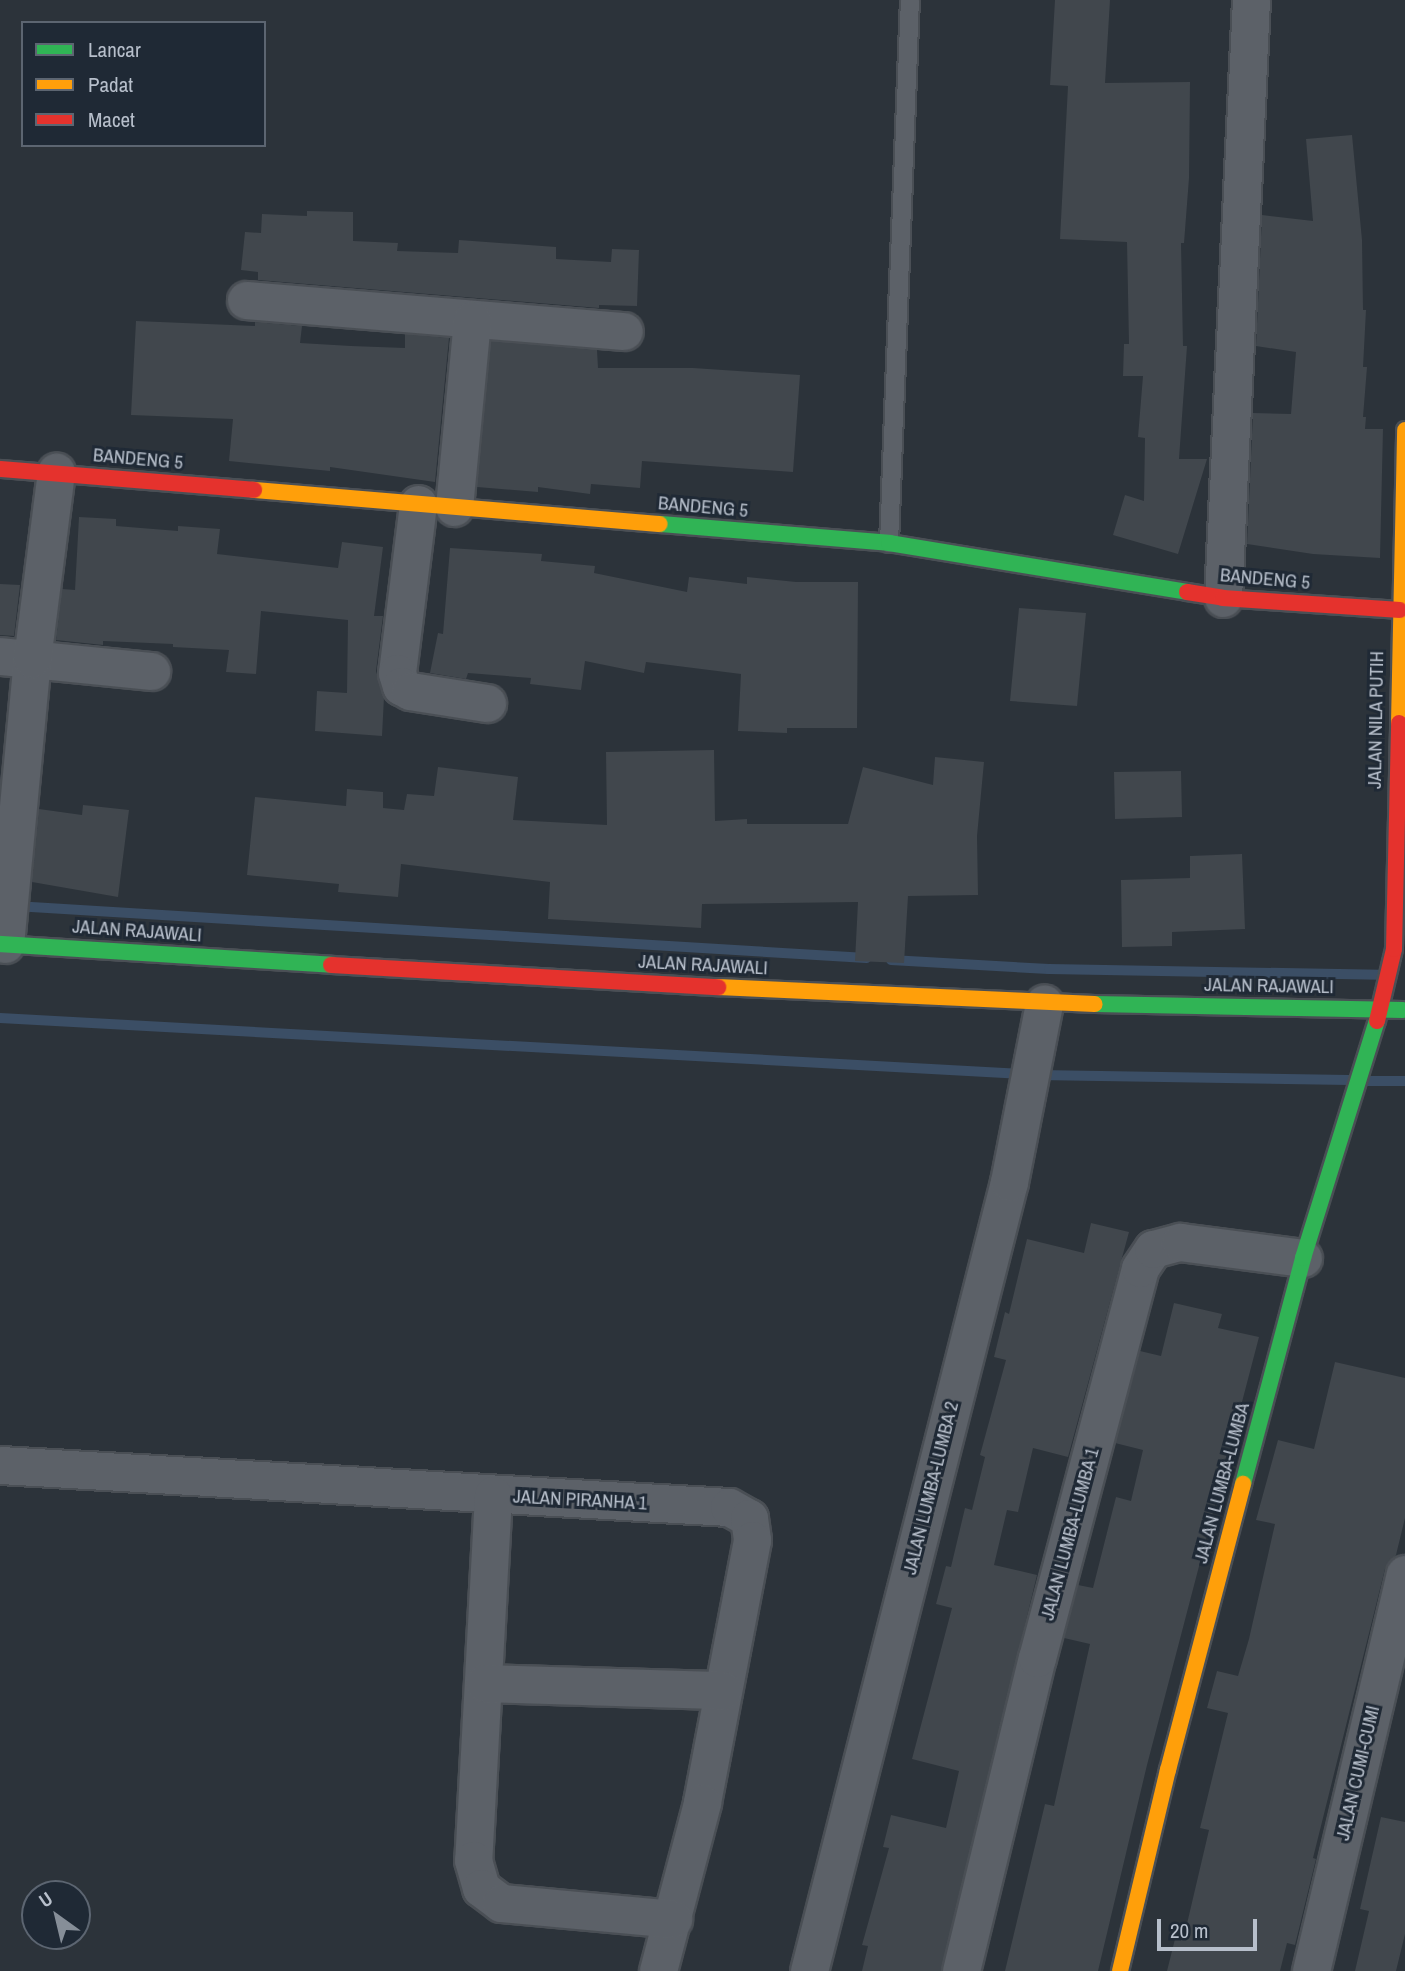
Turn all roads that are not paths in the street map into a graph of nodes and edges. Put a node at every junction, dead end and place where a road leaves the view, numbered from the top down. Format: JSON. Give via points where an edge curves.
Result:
{"nodes":[{"id":1,"x":910,"y":0,"type":"edge"},
{"id":2,"x":1251,"y":0,"type":"edge"},
{"id":3,"x":246,"y":300,"type":"dead end"},
{"id":4,"x":472,"y":320,"type":"junction"},
{"id":5,"x":624,"y":331,"type":"dead end"},
{"id":6,"x":1405,"y":430,"type":"edge"},
{"id":7,"x":0,"y":469,"type":"edge"},
{"id":8,"x":56,"y":472,"type":"junction"},
{"id":9,"x":418,"y":504,"type":"junction"},
{"id":10,"x":454,"y":507,"type":"junction"},
{"id":11,"x":889,"y":543,"type":"junction"},
{"id":12,"x":1402,"y":571,"type":"edge"},
{"id":13,"x":1223,"y":598,"type":"junction"},
{"id":14,"x":1399,"y":610,"type":"junction"},
{"id":15,"x":16,"y":657,"type":"edge"},
{"id":16,"x":151,"y":671,"type":"dead end"},
{"id":17,"x":487,"y":703,"type":"dead end"},
{"id":18,"x":1400,"y":760,"type":"edge"},
{"id":19,"x":2,"y":944,"type":"edge"},
{"id":20,"x":1044,"y":1003,"type":"junction"},
{"id":21,"x":1381,"y":1009,"type":"junction"},
{"id":22,"x":1405,"y":1010,"type":"edge"},
{"id":23,"x":1303,"y":1258,"type":"junction"},
{"id":24,"x":0,"y":1465,"type":"edge"},
{"id":25,"x":493,"y":1495,"type":"junction"},
{"id":26,"x":1405,"y":1574,"type":"edge"},
{"id":27,"x":484,"y":1683,"type":"junction"},
{"id":28,"x":723,"y":1690,"type":"junction"},
{"id":29,"x":673,"y":1919,"type":"junction"},
{"id":30,"x":658,"y":1971,"type":"edge"},
{"id":31,"x":809,"y":1971,"type":"edge"},
{"id":32,"x":961,"y":1971,"type":"edge"},
{"id":33,"x":1120,"y":1971,"type":"edge"},
{"id":34,"x":1311,"y":1971,"type":"edge"}],
"edges":[{"from":1,"to":11,"type":"lane"},
{"from":2,"to":13,"type":"street"},
{"from":3,"to":4,"type":"street"},
{"from":4,"to":5,"type":"street"},
{"from":4,"to":10,"type":"street"},
{"from":6,"to":12,"type":"street","name":"JALAN NILA PUTIH"},
{"from":7,"to":8,"type":"street","name":"BANDENG 5"},
{"from":8,"to":9,"type":"street","name":"BANDENG 5"},
{"from":8,"to":15,"type":"street"},
{"from":9,"to":10,"type":"street","name":"BANDENG 5"},
{"from":9,"to":17,"type":"street","via":[[397,673],[401,686]]},
{"from":10,"to":11,"type":"street","name":"BANDENG 5"},
{"from":11,"to":13,"type":"street","name":"BANDENG 5"},
{"from":12,"to":14,"type":"street","name":"JALAN NILA PUTIH"},
{"from":13,"to":14,"type":"street","name":"BANDENG 5"},
{"from":14,"to":18,"type":"street","name":"JALAN NILA PUTIH"},
{"from":15,"to":16,"type":"street"},
{"from":15,"to":19,"type":"street"},
{"from":18,"to":21,"type":"street","name":"JALAN NILA PUTIH","via":[[1394,949]]},
{"from":19,"to":20,"type":"street","name":"JALAN RAJAWALI"},
{"from":20,"to":21,"type":"street","name":"JALAN RAJAWALI"},
{"from":20,"to":31,"type":"street","name":"JALAN LUMBA-LUMBA 2","via":[[1009,1182]]},
{"from":21,"to":22,"type":"street","name":"JALAN RAJAWALI"},
{"from":21,"to":23,"type":"street","name":"JALAN LUMBA-LUMBA"},
{"from":23,"to":32,"type":"street","name":"JALAN LUMBA-LUMBA 1","via":[[1180,1242],[1153,1249],[1140,1268],[1037,1658]]},
{"from":23,"to":33,"type":"street","name":"JALAN LUMBA-LUMBA"},
{"from":24,"to":25,"type":"street","name":"JALAN PIRANHA 1"},
{"from":25,"to":27,"type":"street"},
{"from":25,"to":28,"type":"street","name":"JALAN PIRANHA 1","via":[[729,1507],[750,1518],[752,1540]]},
{"from":26,"to":34,"type":"street","name":"JALAN CUMI-CUMI"},
{"from":27,"to":28,"type":"street"},
{"from":27,"to":29,"type":"street","via":[[473,1860],[481,1888],[501,1903]]},
{"from":28,"to":29,"type":"street","name":"JALAN PIRANHA 1","via":[[702,1803]]},
{"from":29,"to":30,"type":"street","name":"JALAN PIRANHA 1"}]}
